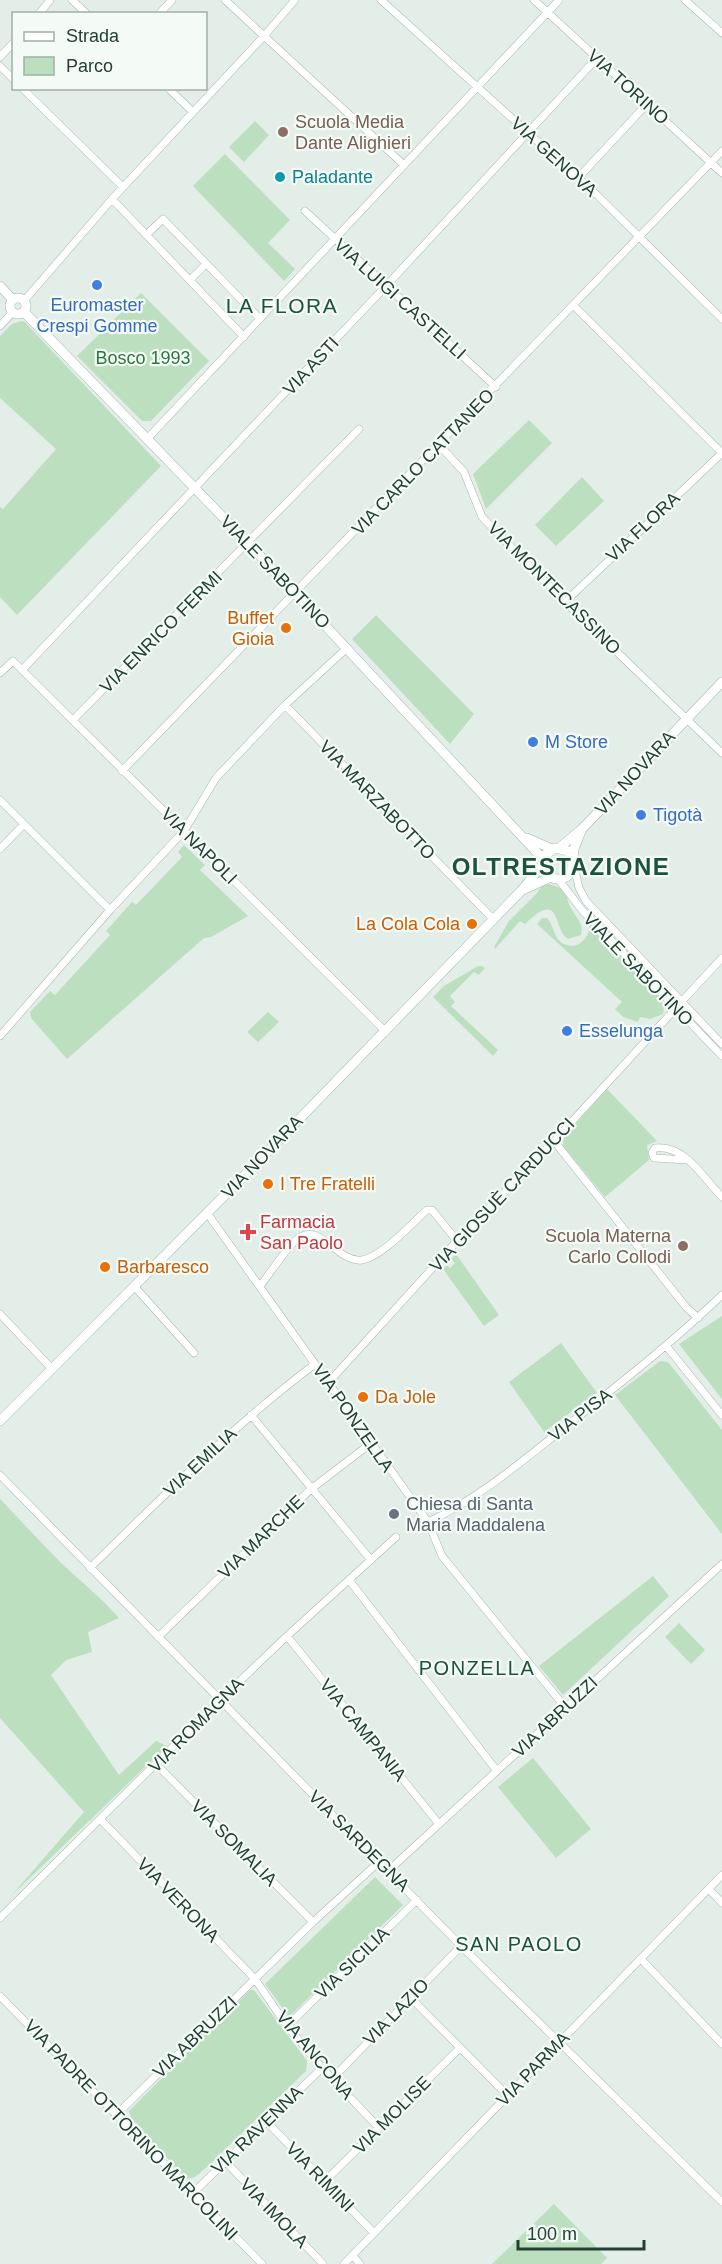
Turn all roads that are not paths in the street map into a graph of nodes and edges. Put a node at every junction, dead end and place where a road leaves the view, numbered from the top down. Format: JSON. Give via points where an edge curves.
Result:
{"nodes":[{"id":1,"x":50,"y":0,"type":"edge"},
{"id":2,"x":72,"y":0,"type":"edge"},
{"id":3,"x":172,"y":0,"type":"edge"},
{"id":4,"x":225,"y":0,"type":"edge"},
{"id":5,"x":295,"y":0,"type":"edge"},
{"id":6,"x":381,"y":0,"type":"edge"},
{"id":7,"x":534,"y":0,"type":"edge"},
{"id":8,"x":559,"y":0,"type":"edge"},
{"id":9,"x":685,"y":0,"type":"edge"},
{"id":10,"x":41,"y":12,"type":"edge"},
{"id":11,"x":85,"y":12,"type":"edge"},
{"id":12,"x":161,"y":12,"type":"edge"},
{"id":13,"x":548,"y":12,"type":"junction"},
{"id":14,"x":722,"y":33,"type":"edge"},
{"id":15,"x":264,"y":36,"type":"junction"},
{"id":16,"x":12,"y":44,"type":"edge"},
{"id":17,"x":0,"y":57,"type":"edge"},
{"id":18,"x":597,"y":58,"type":"junction"},
{"id":19,"x":0,"y":66,"type":"edge"},
{"id":20,"x":12,"y":78,"type":"edge"},
{"id":21,"x":476,"y":88,"type":"junction"},
{"id":22,"x":24,"y":90,"type":"edge"},
{"id":23,"x":170,"y":90,"type":"edge"},
{"id":24,"x":647,"y":104,"type":"junction"},
{"id":25,"x":193,"y":112,"type":"junction"},
{"id":26,"x":526,"y":133,"type":"junction"},
{"id":27,"x":722,"y":151,"type":"edge"},
{"id":28,"x":712,"y":162,"type":"junction"},
{"id":29,"x":404,"y":165,"type":"junction"},
{"id":30,"x":722,"y":173,"type":"edge"},
{"id":31,"x":578,"y":178,"type":"junction"},
{"id":32,"x":123,"y":187,"type":"junction"},
{"id":33,"x":112,"y":199,"type":"junction"},
{"id":34,"x":305,"y":211,"type":"dead end"},
{"id":35,"x":146,"y":235,"type":"junction"},
{"id":36,"x":640,"y":236,"type":"junction"},
{"id":37,"x":335,"y":239,"type":"junction"},
{"id":38,"x":206,"y":264,"type":"junction"},
{"id":39,"x":190,"y":280,"type":"junction"},
{"id":40,"x":387,"y":285,"type":"junction"},
{"id":41,"x":0,"y":286,"type":"edge"},
{"id":42,"x":13,"y":300,"type":"junction"},
{"id":43,"x":24,"y":301,"type":"junction"},
{"id":44,"x":573,"y":306,"type":"junction"},
{"id":45,"x":24,"y":312,"type":"junction"},
{"id":46,"x":12,"y":313,"type":"junction"},
{"id":47,"x":260,"y":319,"type":"junction"},
{"id":48,"x":722,"y":319,"type":"edge"},
{"id":49,"x":0,"y":326,"type":"edge"},
{"id":50,"x":243,"y":336,"type":"junction"},
{"id":51,"x":496,"y":387,"type":"junction"},
{"id":52,"x":360,"y":429,"type":"dead end"},
{"id":53,"x":147,"y":439,"type":"junction"},
{"id":54,"x":439,"y":446,"type":"junction"},
{"id":55,"x":722,"y":453,"type":"edge"},
{"id":56,"x":195,"y":488,"type":"junction"},
{"id":57,"x":249,"y":543,"type":"junction"},
{"id":58,"x":295,"y":593,"type":"junction"},
{"id":59,"x":564,"y":602,"type":"junction"},
{"id":60,"x":347,"y":648,"type":"junction"},
{"id":61,"x":22,"y":670,"type":"junction"},
{"id":62,"x":0,"y":673,"type":"edge"},
{"id":63,"x":722,"y":682,"type":"edge"},
{"id":64,"x":285,"y":705,"type":"junction"},
{"id":65,"x":687,"y":718,"type":"junction"},
{"id":66,"x":73,"y":720,"type":"junction"},
{"id":67,"x":722,"y":753,"type":"edge"},
{"id":68,"x":122,"y":771,"type":"junction"},
{"id":69,"x":0,"y":800,"type":"edge"},
{"id":70,"x":24,"y":824,"type":"junction"},
{"id":71,"x":582,"y":829,"type":"junction"},
{"id":72,"x":184,"y":831,"type":"junction"},
{"id":73,"x":523,"y":836,"type":"junction"},
{"id":74,"x":0,"y":849,"type":"edge"},
{"id":75,"x":555,"y":849,"type":"junction"},
{"id":76,"x":543,"y":861,"type":"junction"},
{"id":77,"x":573,"y":861,"type":"junction"},
{"id":78,"x":555,"y":878,"type":"junction"},
{"id":79,"x":521,"y":891,"type":"junction"},
{"id":80,"x":110,"y":910,"type":"junction"},
{"id":81,"x":493,"y":919,"type":"junction"},
{"id":82,"x":722,"y":958,"type":"edge"},
{"id":83,"x":682,"y":1001,"type":"junction"},
{"id":84,"x":676,"y":1008,"type":"junction"},
{"id":85,"x":385,"y":1031,"type":"junction"},
{"id":86,"x":1,"y":1032,"type":"edge"},
{"id":87,"x":722,"y":1044,"type":"edge"},
{"id":88,"x":722,"y":1056,"type":"edge"},
{"id":89,"x":554,"y":1141,"type":"junction"},
{"id":90,"x":688,"y":1160,"type":"dead end"},
{"id":91,"x":722,"y":1197,"type":"edge"},
{"id":92,"x":207,"y":1214,"type":"junction"},
{"id":93,"x":457,"y":1241,"type":"junction"},
{"id":94,"x":134,"y":1286,"type":"junction"},
{"id":95,"x":260,"y":1286,"type":"junction"},
{"id":96,"x":722,"y":1295,"type":"edge"},
{"id":97,"x":0,"y":1314,"type":"edge"},
{"id":98,"x":698,"y":1318,"type":"junction"},
{"id":99,"x":668,"y":1347,"type":"junction"},
{"id":100,"x":194,"y":1353,"type":"dead end"},
{"id":101,"x":315,"y":1364,"type":"junction"},
{"id":102,"x":51,"y":1369,"type":"junction"},
{"id":103,"x":329,"y":1382,"type":"junction"},
{"id":104,"x":251,"y":1415,"type":"junction"},
{"id":105,"x":722,"y":1415,"type":"edge"},
{"id":106,"x":0,"y":1421,"type":"edge"},
{"id":107,"x":370,"y":1444,"type":"junction"},
{"id":108,"x":0,"y":1475,"type":"edge"},
{"id":109,"x":311,"y":1489,"type":"junction"},
{"id":110,"x":428,"y":1522,"type":"junction"},
{"id":111,"x":396,"y":1537,"type":"dead end"},
{"id":112,"x":371,"y":1560,"type":"junction"},
{"id":113,"x":722,"y":1564,"type":"edge"},
{"id":114,"x":90,"y":1568,"type":"junction"},
{"id":115,"x":349,"y":1580,"type":"junction"},
{"id":116,"x":287,"y":1636,"type":"junction"},
{"id":117,"x":158,"y":1637,"type":"junction"},
{"id":118,"x":220,"y":1700,"type":"junction"},
{"id":119,"x":565,"y":1707,"type":"junction"},
{"id":120,"x":156,"y":1764,"type":"junction"},
{"id":121,"x":497,"y":1771,"type":"junction"},
{"id":122,"x":101,"y":1820,"type":"junction"},
{"id":123,"x":438,"y":1824,"type":"junction"},
{"id":124,"x":380,"y":1861,"type":"junction"},
{"id":125,"x":388,"y":1871,"type":"junction"},
{"id":126,"x":722,"y":1875,"type":"edge"},
{"id":127,"x":709,"y":1889,"type":"junction"},
{"id":128,"x":417,"y":1900,"type":"junction"},
{"id":129,"x":722,"y":1903,"type":"edge"},
{"id":130,"x":0,"y":1918,"type":"edge"},
{"id":131,"x":313,"y":1922,"type":"junction"},
{"id":132,"x":461,"y":1946,"type":"junction"},
{"id":133,"x":641,"y":1959,"type":"junction"},
{"id":134,"x":255,"y":1979,"type":"junction"},
{"id":135,"x":0,"y":1995,"type":"edge"},
{"id":136,"x":410,"y":1997,"type":"junction"},
{"id":137,"x":287,"y":2026,"type":"junction"},
{"id":138,"x":559,"y":2043,"type":"junction"},
{"id":139,"x":722,"y":2044,"type":"edge"},
{"id":140,"x":460,"y":2049,"type":"junction"},
{"id":141,"x":322,"y":2068,"type":"junction"},
{"id":142,"x":332,"y":2079,"type":"junction"},
{"id":143,"x":508,"y":2096,"type":"junction"},
{"id":144,"x":116,"y":2115,"type":"junction"},
{"id":145,"x":266,"y":2121,"type":"junction"},
{"id":146,"x":379,"y":2128,"type":"junction"},
{"id":147,"x":225,"y":2161,"type":"junction"},
{"id":148,"x":324,"y":2182,"type":"junction"},
{"id":149,"x":193,"y":2193,"type":"junction"},
{"id":150,"x":722,"y":2202,"type":"edge"},
{"id":151,"x":374,"y":2234,"type":"junction"},
{"id":152,"x":353,"y":2256,"type":"junction"},
{"id":153,"x":262,"y":2264,"type":"edge"},
{"id":154,"x":323,"y":2264,"type":"edge"},
{"id":155,"x":345,"y":2264,"type":"edge"},
{"id":156,"x":360,"y":2264,"type":"edge"}],
"edges":[{"from":1,"to":10,"type":"street"},
{"from":2,"to":11,"type":"street"},
{"from":3,"to":12,"type":"street"},
{"from":4,"to":15,"type":"street"},
{"from":5,"to":15,"type":"street"},
{"from":6,"to":21,"type":"street","name":"VIA GENOVA"},
{"from":7,"to":13,"type":"street","name":"VIA TORINO"},
{"from":8,"to":13,"type":"street"},
{"from":9,"to":14,"type":"street"},
{"from":13,"to":18,"type":"street","name":"VIA TORINO"},
{"from":13,"to":21,"type":"street"},
{"from":15,"to":25,"type":"street"},
{"from":15,"to":29,"type":"street"},
{"from":16,"to":17,"type":"street"},
{"from":18,"to":24,"type":"street","name":"VIA TORINO"},
{"from":18,"to":26,"type":"street","name":"VIA ASTI"},
{"from":19,"to":20,"type":"street"},
{"from":21,"to":26,"type":"street","name":"VIA GENOVA"},
{"from":21,"to":29,"type":"street"},
{"from":22,"to":32,"type":"street"},
{"from":23,"to":25,"type":"street"},
{"from":24,"to":28,"type":"street","name":"VIA TORINO"},
{"from":24,"to":31,"type":"street"},
{"from":25,"to":32,"type":"street"},
{"from":26,"to":31,"type":"street","name":"VIA GENOVA"},
{"from":26,"to":40,"type":"street","name":"VIA ASTI"},
{"from":27,"to":28,"type":"street","name":"VIA CARLO CATTANEO"},
{"from":28,"to":30,"type":"street","name":"VIA TORINO"},
{"from":28,"to":36,"type":"street","name":"VIA CARLO CATTANEO"},
{"from":29,"to":37,"type":"street"},
{"from":31,"to":36,"type":"street","name":"VIA GENOVA"},
{"from":32,"to":33,"type":"street"},
{"from":33,"to":35,"type":"street"},
{"from":33,"to":43,"type":"street"},
{"from":34,"to":37,"type":"street","name":"VIA LUIGI CASTELLI"},
{"from":35,"to":38,"type":"street","via":[[163,219]]},
{"from":35,"to":39,"type":"street"},
{"from":36,"to":44,"type":"street","name":"VIA CARLO CATTANEO"},
{"from":36,"to":48,"type":"street","name":"VIA GENOVA"},
{"from":37,"to":40,"type":"street","name":"VIA LUIGI CASTELLI"},
{"from":37,"to":47,"type":"street"},
{"from":38,"to":39,"type":"street"},
{"from":38,"to":47,"type":"street"},
{"from":39,"to":50,"type":"street"},
{"from":40,"to":51,"type":"street","name":"VIA LUIGI CASTELLI"},
{"from":40,"to":56,"type":"street","name":"VIA ASTI"},
{"from":41,"to":42,"type":"street"},
{"from":42,"to":43,"type":"street"},
{"from":42,"to":46,"type":"street","via":[[9,306]]},
{"from":43,"to":45,"type":"street"},
{"from":44,"to":51,"type":"street","name":"VIA CARLO CATTANEO"},
{"from":44,"to":55,"type":"street","name":"VIA FLORA"},
{"from":45,"to":46,"type":"street"},
{"from":45,"to":53,"type":"street","name":"VIALE SABOTINO"},
{"from":46,"to":49,"type":"street"},
{"from":47,"to":50,"type":"street"},
{"from":50,"to":53,"type":"street"},
{"from":51,"to":54,"type":"street","name":"VIA CARLO CATTANEO"},
{"from":52,"to":57,"type":"street","name":"VIA ENRICO FERMI"},
{"from":53,"to":56,"type":"street","name":"VIALE SABOTINO"},
{"from":54,"to":58,"type":"street","name":"VIA CARLO CATTANEO"},
{"from":54,"to":59,"type":"street","name":"VIA MONTECASSINO","via":[[465,472],[482,517]]},
{"from":55,"to":59,"type":"street","name":"VIA FLORA"},
{"from":56,"to":57,"type":"street","name":"VIALE SABOTINO"},
{"from":56,"to":61,"type":"street","name":"VIA ASTI"},
{"from":57,"to":58,"type":"street","name":"VIALE SABOTINO"},
{"from":57,"to":66,"type":"street","name":"VIA ENRICO FERMI"},
{"from":58,"to":60,"type":"street","name":"VIALE SABOTINO"},
{"from":58,"to":68,"type":"street","name":"VIA CARLO CATTANEO"},
{"from":59,"to":65,"type":"street","name":"VIA MONTECASSINO"},
{"from":60,"to":64,"type":"street"},
{"from":60,"to":73,"type":"street","name":"VIALE SABOTINO"},
{"from":61,"to":62,"type":"street","name":"VIA NAPOLI","via":[[13,661]]},
{"from":61,"to":66,"type":"street","name":"VIA NAPOLI"},
{"from":63,"to":65,"type":"street","name":"VIA NOVARA"},
{"from":64,"to":72,"type":"street","via":[[216,778]]},
{"from":64,"to":81,"type":"street","name":"VIA MARZABOTTO"},
{"from":65,"to":67,"type":"street","name":"VIA MONTECASSINO"},
{"from":65,"to":71,"type":"street","name":"VIA NOVARA"},
{"from":66,"to":68,"type":"street","name":"VIA NAPOLI"},
{"from":68,"to":72,"type":"street","name":"VIA NAPOLI"},
{"from":69,"to":70,"type":"street"},
{"from":70,"to":74,"type":"street"},
{"from":70,"to":80,"type":"street"},
{"from":71,"to":75,"type":"street","name":"VIA NOVARA"},
{"from":71,"to":77,"type":"street","name":"VIA NOVARA"},
{"from":72,"to":80,"type":"street"},
{"from":72,"to":85,"type":"street","name":"VIA NAPOLI"},
{"from":73,"to":75,"type":"street","name":"VIALE SABOTINO"},
{"from":73,"to":76,"type":"street","name":"VIALE SABOTINO"},
{"from":75,"to":76,"type":"street"},
{"from":75,"to":77,"type":"street","via":[[568,851]]},
{"from":76,"to":78,"type":"street","via":[[545,872]]},
{"from":76,"to":79,"type":"street","name":"VIA NOVARA"},
{"from":77,"to":78,"type":"street","via":[[570,873]]},
{"from":77,"to":83,"type":"street","name":"VIALE SABOTINO","via":[[586,901]]},
{"from":78,"to":79,"type":"street","name":"VIA NOVARA"},
{"from":78,"to":84,"type":"street","name":"VIALE SABOTINO"},
{"from":79,"to":81,"type":"street","name":"VIA NOVARA"},
{"from":80,"to":86,"type":"street"},
{"from":81,"to":85,"type":"street","name":"VIA NOVARA"},
{"from":82,"to":83,"type":"street"},
{"from":83,"to":87,"type":"street","name":"VIALE SABOTINO"},
{"from":84,"to":88,"type":"street","name":"VIALE SABOTINO"},
{"from":84,"to":89,"type":"street","name":"VIA GIOSUÈ CARDUCCI"},
{"from":85,"to":92,"type":"street","name":"VIA NOVARA"},
{"from":89,"to":93,"type":"street","name":"VIA GIOSUÈ CARDUCCI"},
{"from":89,"to":98,"type":"street"},
{"from":90,"to":91,"type":"street"},
{"from":92,"to":94,"type":"street","name":"VIA NOVARA"},
{"from":92,"to":95,"type":"street","name":"VIA PONZELLA"},
{"from":93,"to":95,"type":"street","via":[[432,1209],[374,1256],[362,1260],[346,1258],[320,1236],[309,1234],[297,1239]]},
{"from":93,"to":103,"type":"street","name":"VIA GIOSUÈ CARDUCCI"},
{"from":94,"to":100,"type":"street"},
{"from":94,"to":102,"type":"street","name":"VIA NOVARA"},
{"from":95,"to":101,"type":"street","name":"VIA PONZELLA"},
{"from":96,"to":98,"type":"street","name":"VIA PISA"},
{"from":97,"to":102,"type":"street"},
{"from":98,"to":99,"type":"street","name":"VIA PISA"},
{"from":99,"to":105,"type":"street"},
{"from":99,"to":110,"type":"street","name":"VIA PISA","via":[[479,1493]]},
{"from":101,"to":103,"type":"street","name":"VIA PONZELLA"},
{"from":101,"to":104,"type":"street","name":"VIA EMILIA"},
{"from":102,"to":106,"type":"street","name":"VIA NOVARA"},
{"from":103,"to":107,"type":"street","name":"VIA PONZELLA"},
{"from":104,"to":109,"type":"street"},
{"from":104,"to":114,"type":"street","name":"VIA EMILIA"},
{"from":107,"to":109,"type":"street","name":"VIA MARCHE"},
{"from":107,"to":110,"type":"street","name":"VIA PONZELLA"},
{"from":108,"to":114,"type":"street","name":"VIA SARDEGNA"},
{"from":109,"to":112,"type":"street"},
{"from":109,"to":117,"type":"street","name":"VIA MARCHE"},
{"from":110,"to":119,"type":"street","name":"VIA PONZELLA","via":[[442,1556]]},
{"from":111,"to":112,"type":"street","name":"VIA ROMAGNA"},
{"from":112,"to":115,"type":"street","name":"VIA ROMAGNA"},
{"from":113,"to":119,"type":"street","name":"VIA ABRUZZI"},
{"from":114,"to":117,"type":"street","name":"VIA SARDEGNA"},
{"from":115,"to":116,"type":"street","name":"VIA ROMAGNA"},
{"from":115,"to":121,"type":"street"},
{"from":116,"to":118,"type":"street","name":"VIA ROMAGNA"},
{"from":116,"to":123,"type":"street","name":"VIA CAMPANIA"},
{"from":117,"to":118,"type":"street","name":"VIA SARDEGNA"},
{"from":118,"to":120,"type":"street","name":"VIA ROMAGNA"},
{"from":118,"to":124,"type":"street","name":"VIA SARDEGNA"},
{"from":119,"to":121,"type":"street","name":"VIA ABRUZZI"},
{"from":120,"to":122,"type":"street","name":"VIA ROMAGNA"},
{"from":120,"to":131,"type":"street","name":"VIA SOMALIA"},
{"from":121,"to":123,"type":"street","name":"VIA ABRUZZI"},
{"from":122,"to":130,"type":"street","name":"VIA ROMAGNA"},
{"from":122,"to":134,"type":"street","name":"VIA VERONA"},
{"from":123,"to":125,"type":"street","name":"VIA ABRUZZI"},
{"from":124,"to":125,"type":"street","name":"VIA SARDEGNA"},
{"from":124,"to":131,"type":"street","name":"VIA ABRUZZI"},
{"from":125,"to":128,"type":"street","name":"VIA SARDEGNA"},
{"from":126,"to":127,"type":"street","name":"VIA PARMA"},
{"from":127,"to":129,"type":"street"},
{"from":127,"to":133,"type":"street","name":"VIA PARMA"},
{"from":128,"to":132,"type":"street","name":"VIA SARDEGNA"},
{"from":128,"to":137,"type":"street","name":"VIA SICILIA"},
{"from":131,"to":134,"type":"street","name":"VIA ABRUZZI"},
{"from":132,"to":136,"type":"street","name":"VIA LAZIO"},
{"from":132,"to":138,"type":"street","name":"VIA SARDEGNA"},
{"from":133,"to":138,"type":"street","name":"VIA PARMA"},
{"from":133,"to":139,"type":"street"},
{"from":134,"to":137,"type":"street","name":"VIA ANCONA"},
{"from":134,"to":144,"type":"street","name":"VIA ABRUZZI"},
{"from":135,"to":144,"type":"street","name":"VIA PADRE OTTORINO MARCOLINI"},
{"from":136,"to":140,"type":"street"},
{"from":136,"to":142,"type":"street","name":"VIA LAZIO"},
{"from":137,"to":141,"type":"street","name":"VIA ANCONA"},
{"from":138,"to":143,"type":"street","name":"VIA PARMA"},
{"from":138,"to":150,"type":"street","name":"VIA SARDEGNA"},
{"from":140,"to":143,"type":"street"},
{"from":140,"to":146,"type":"street","name":"VIA MOLISE"},
{"from":141,"to":142,"type":"street","name":"VIA ANCONA"},
{"from":141,"to":145,"type":"street","name":"VIA RAVENNA"},
{"from":142,"to":146,"type":"street","name":"VIA ANCONA"},
{"from":143,"to":151,"type":"street","name":"VIA PARMA"},
{"from":144,"to":149,"type":"street","name":"VIA PADRE OTTORINO MARCOLINI"},
{"from":145,"to":147,"type":"street","name":"VIA RAVENNA"},
{"from":145,"to":148,"type":"street","name":"VIA RIMINI"},
{"from":146,"to":148,"type":"street","name":"VIA MOLISE"},
{"from":147,"to":149,"type":"street","name":"VIA RAVENNA"},
{"from":147,"to":154,"type":"street","name":"VIA IMOLA"},
{"from":148,"to":151,"type":"street","name":"VIA RIMINI"},
{"from":149,"to":153,"type":"street","name":"VIA PADRE OTTORINO MARCOLINI"},
{"from":151,"to":152,"type":"street","name":"VIA PARMA"},
{"from":152,"to":155,"type":"street","name":"VIA PARMA"},
{"from":152,"to":156,"type":"street"}]}
